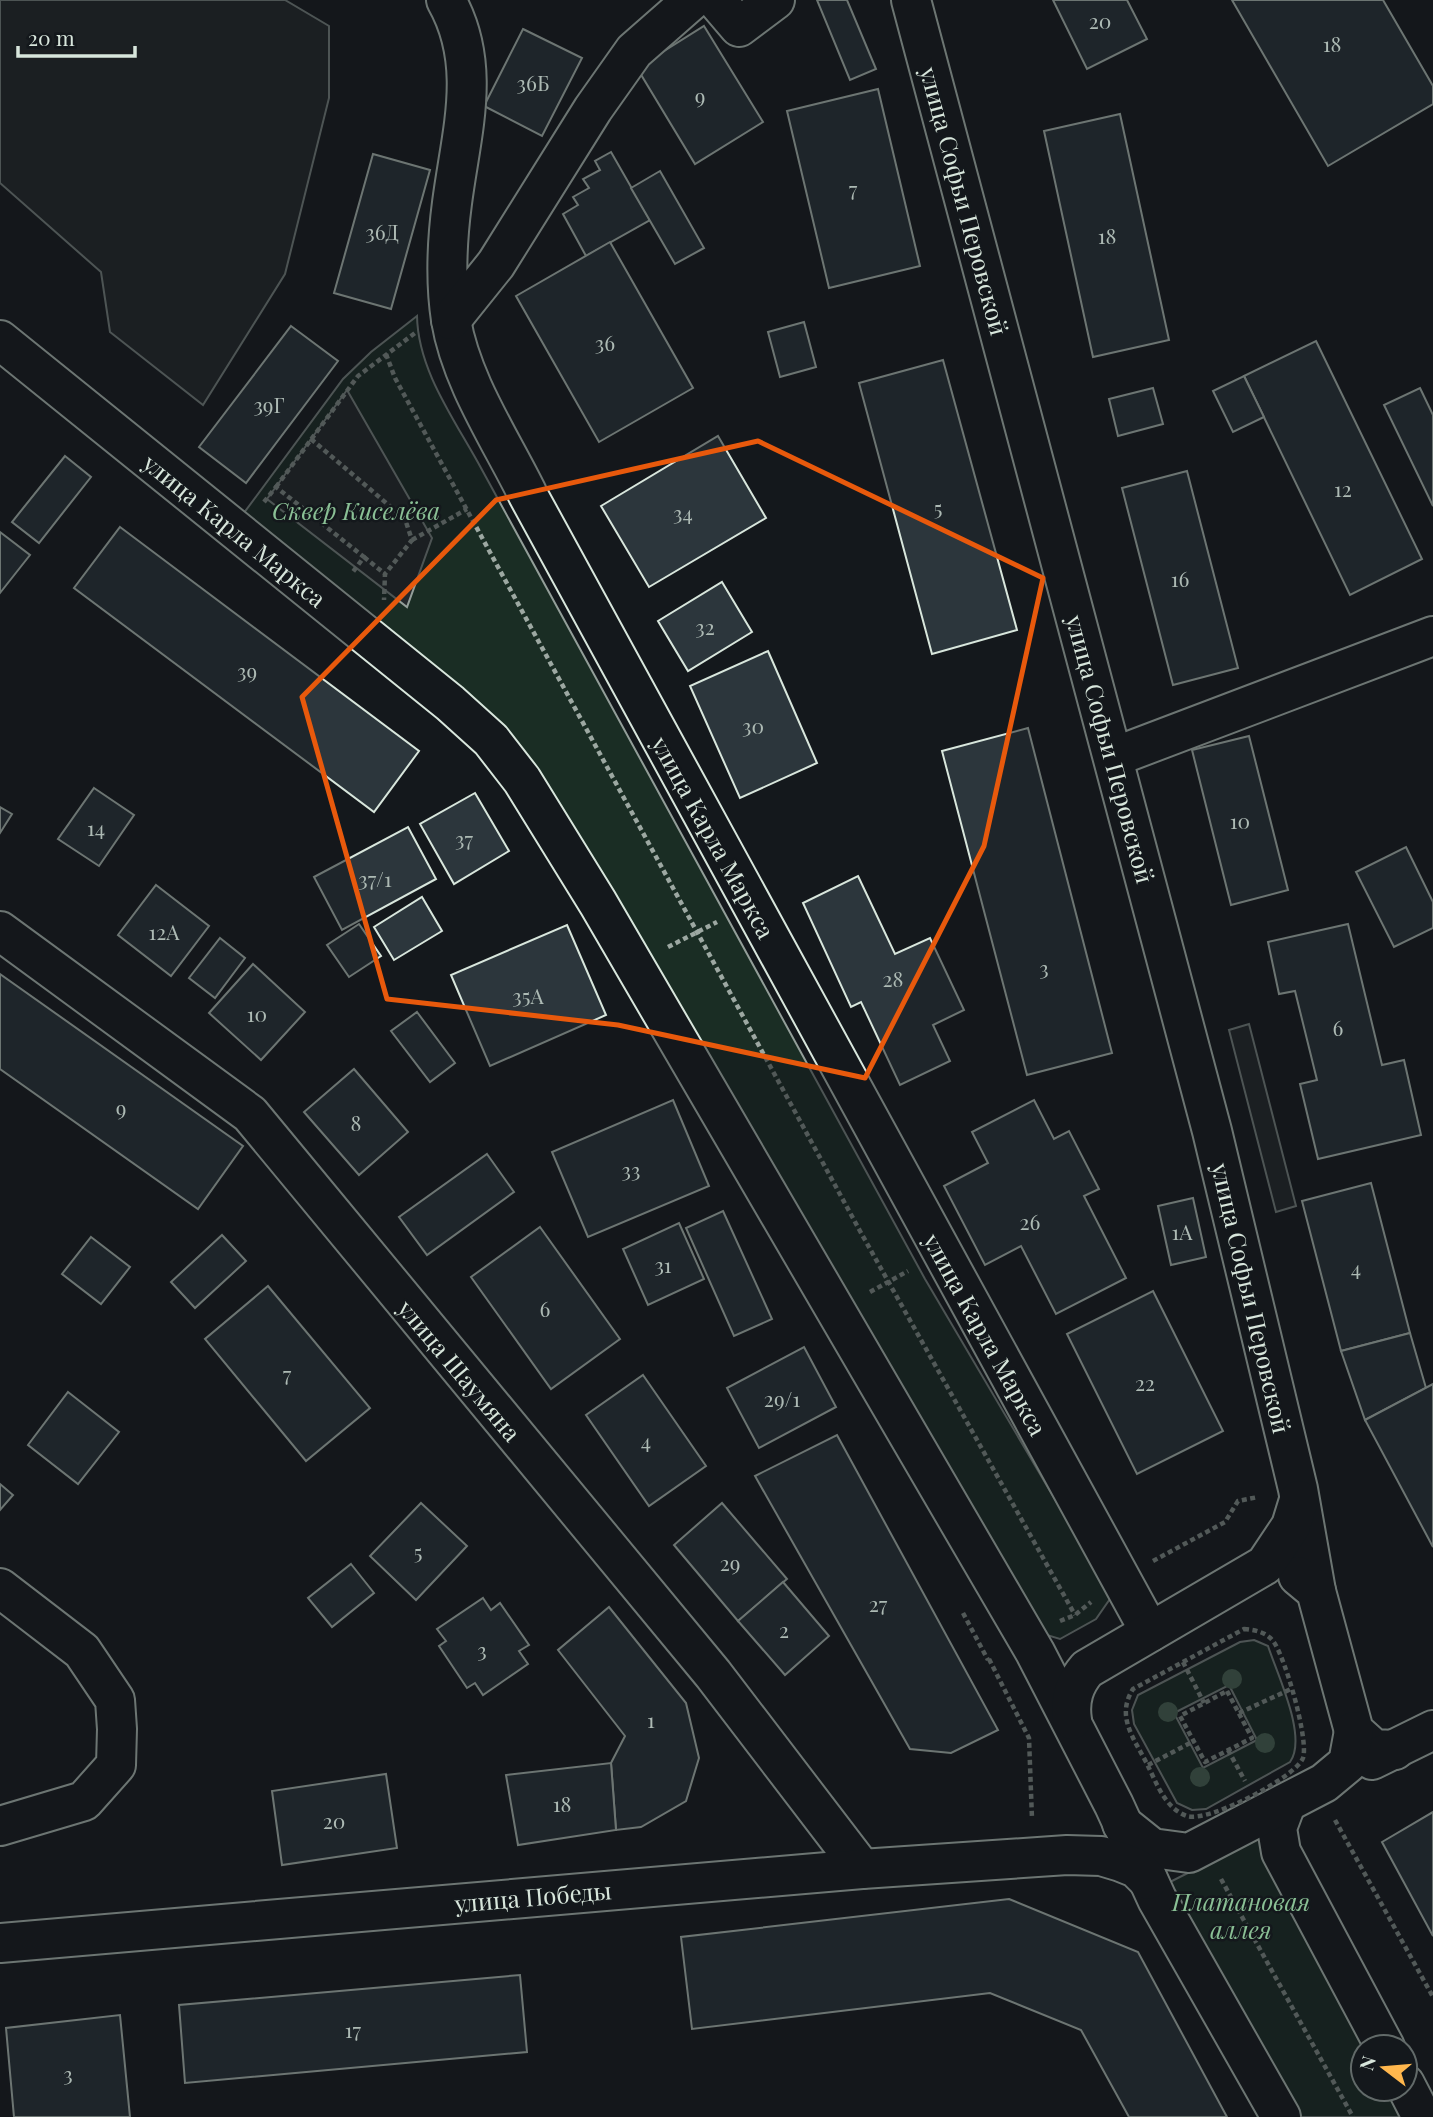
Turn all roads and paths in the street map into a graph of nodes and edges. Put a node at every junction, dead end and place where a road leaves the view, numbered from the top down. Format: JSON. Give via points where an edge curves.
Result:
{"nodes":[{"id":1,"x":446,"y":0,"type":"edge"},
{"id":2,"x":716,"y":0,"type":"edge"},
{"id":3,"x":775,"y":0,"type":"edge"},
{"id":4,"x":911,"y":0,"type":"edge"},
{"id":5,"x":691,"y":1,"type":"edge"},
{"id":6,"x":437,"y":323,"type":"junction"},
{"id":7,"x":0,"y":340,"type":"edge"},
{"id":8,"x":386,"y":354,"type":"junction"},
{"id":9,"x":311,"y":439,"type":"junction"},
{"id":10,"x":276,"y":487,"type":"junction"},
{"id":11,"x":260,"y":508,"type":"dead end"},
{"id":12,"x":467,"y":509,"type":"junction"},
{"id":13,"x":412,"y":540,"type":"junction"},
{"id":14,"x":364,"y":558,"type":"junction"},
{"id":15,"x":384,"y":574,"type":"junction"},
{"id":16,"x":347,"y":579,"type":"dead end"},
{"id":17,"x":384,"y":602,"type":"dead end"},
{"id":18,"x":1433,"y":636,"type":"edge"},
{"id":19,"x":1114,"y":757,"type":"junction"},
{"id":20,"x":721,"y":920,"type":"dead end"},
{"id":21,"x":0,"y":931,"type":"edge"},
{"id":22,"x":696,"y":931,"type":"junction"},
{"id":23,"x":672,"y":945,"type":"dead end"},
{"id":24,"x":910,"y":1270,"type":"dead end"},
{"id":25,"x":888,"y":1282,"type":"junction"},
{"id":26,"x":863,"y":1296,"type":"dead end"},
{"id":27,"x":1298,"y":1495,"type":"junction"},
{"id":28,"x":1121,"y":1580,"type":"junction"},
{"id":29,"x":1243,"y":1580,"type":"junction"},
{"id":30,"x":0,"y":1588,"type":"edge"},
{"id":31,"x":1316,"y":1591,"type":"junction"},
{"id":32,"x":1075,"y":1615,"type":"junction"},
{"id":33,"x":1150,"y":1632,"type":"junction"},
{"id":34,"x":1027,"y":1640,"type":"junction"},
{"id":35,"x":1184,"y":1662,"type":"junction"},
{"id":36,"x":1087,"y":1669,"type":"junction"},
{"id":37,"x":1291,"y":1689,"type":"junction"},
{"id":38,"x":1204,"y":1703,"type":"junction"},
{"id":39,"x":1239,"y":1713,"type":"junction"},
{"id":40,"x":1072,"y":1720,"type":"junction"},
{"id":41,"x":1433,"y":1730,"type":"edge"},
{"id":42,"x":1354,"y":1731,"type":"junction"},
{"id":43,"x":1194,"y":1741,"type":"junction"},
{"id":44,"x":1227,"y":1750,"type":"junction"},
{"id":45,"x":1395,"y":1750,"type":"junction"},
{"id":46,"x":1148,"y":1765,"type":"junction"},
{"id":47,"x":1246,"y":1783,"type":"dead end"},
{"id":48,"x":1327,"y":1798,"type":"junction"},
{"id":49,"x":1286,"y":1804,"type":"junction"},
{"id":50,"x":0,"y":1826,"type":"edge"},
{"id":51,"x":1105,"y":1847,"type":"junction"},
{"id":52,"x":862,"y":1869,"type":"junction"},
{"id":53,"x":0,"y":1943,"type":"edge"},
{"id":54,"x":1257,"y":1943,"type":"dead end"},
{"id":55,"x":1433,"y":1997,"type":"edge"},
{"id":56,"x":1377,"y":2033,"type":"edge"},
{"id":57,"x":1281,"y":2117,"type":"edge"},
{"id":58,"x":1353,"y":2117,"type":"edge"}],
"edges":[{"from":1,"to":6,"type":"street","name":"улица Карла Маркса","via":[[458,21],[468,68],[467,108]]},
{"from":2,"to":3,"type":"street","via":[[739,27]]},
{"from":4,"to":19,"type":"street","name":"улица Софьи Перовской"},
{"from":5,"to":6,"type":"street","via":[[634,51],[496,264]]},
{"from":6,"to":8,"type":"path"},
{"from":6,"to":28,"type":"street","name":"улица Карла Маркса","via":[[461,358],[528,495]]},
{"from":7,"to":34,"type":"street","name":"улица Карла Маркса","via":[[491,740],[561,840]]},
{"from":8,"to":9,"type":"path","via":[[358,376]]},
{"from":8,"to":12,"type":"path"},
{"from":9,"to":10,"type":"path"},
{"from":9,"to":13,"type":"path","via":[[405,519]]},
{"from":10,"to":11,"type":"path"},
{"from":10,"to":14,"type":"path"},
{"from":12,"to":13,"type":"path"},
{"from":12,"to":22,"type":"path"},
{"from":13,"to":15,"type":"path"},
{"from":14,"to":15,"type":"path"},
{"from":14,"to":16,"type":"path"},
{"from":15,"to":17,"type":"path"},
{"from":18,"to":19,"type":"street"},
{"from":19,"to":27,"type":"street","name":"улица Софьи Перовской","via":[[1212,1131]]},
{"from":20,"to":22,"type":"path"},
{"from":21,"to":52,"type":"street","name":"улица Шаумяна","via":[[250,1114],[713,1674]]},
{"from":22,"to":23,"type":"path"},
{"from":22,"to":25,"type":"path"},
{"from":24,"to":25,"type":"path"},
{"from":25,"to":26,"type":"path"},
{"from":25,"to":32,"type":"path"},
{"from":27,"to":28,"type":"path","via":[[1238,1501],[1225,1522]]},
{"from":27,"to":29,"type":"street","via":[[1291,1526],[1279,1547],[1265,1565]]},
{"from":27,"to":31,"type":"street","name":"улица Софьи Перовской"},
{"from":28,"to":32,"type":"path"},
{"from":28,"to":33,"type":"street","name":"улица Карла Маркса"},
{"from":29,"to":31,"type":"street","via":[[1286,1570],[1305,1579]]},
{"from":29,"to":33,"type":"street"},
{"from":30,"to":50,"type":"street","via":[[82,1651],[115,1700],[117,1729],[116,1765],[85,1801]]},
{"from":31,"to":42,"type":"street","name":"улица Софьи Перовской"},
{"from":32,"to":34,"type":"path","via":[[1058,1622],[1031,1615]]},
{"from":33,"to":36,"type":"street"},
{"from":34,"to":36,"type":"street","via":[[1058,1667]]},
{"from":34,"to":40,"type":"street","name":"улица Карла Маркса"},
{"from":34,"to":51,"type":"path","via":[[988,1660],[1028,1738],[1032,1824]]},
{"from":35,"to":37,"type":"path","via":[[1244,1629],[1253,1630],[1275,1643]]},
{"from":35,"to":38,"type":"path"},
{"from":35,"to":46,"type":"path","via":[[1133,1689],[1125,1705],[1127,1725]]},
{"from":36,"to":40,"type":"street","via":[[1073,1692]]},
{"from":37,"to":39,"type":"path"},
{"from":37,"to":46,"type":"path","via":[[1306,1745],[1298,1766],[1213,1815],[1183,1814],[1166,1801]]},
{"from":38,"to":39,"type":"path","via":[[1227,1691]]},
{"from":38,"to":43,"type":"path","via":[[1180,1716]]},
{"from":39,"to":44,"type":"path","via":[[1252,1738]]},
{"from":40,"to":51,"type":"street","name":"улица Карла Маркса"},
{"from":41,"to":45,"type":"street"},
{"from":42,"to":45,"type":"street","via":[[1374,1749]]},
{"from":42,"to":48,"type":"street","via":[[1348,1763]]},
{"from":43,"to":44,"type":"path","via":[[1205,1762]]},
{"from":43,"to":46,"type":"path"},
{"from":44,"to":47,"type":"path"},
{"from":45,"to":48,"type":"street"},
{"from":48,"to":49,"type":"street"},
{"from":48,"to":55,"type":"path"},
{"from":49,"to":51,"type":"street","via":[[1189,1853]]},
{"from":49,"to":56,"type":"street","via":[[1277,1828],[1280,1852]]},
{"from":51,"to":52,"type":"street","name":"улица Победы"},
{"from":51,"to":57,"type":"street","name":"улица Карла Маркса"},
{"from":52,"to":53,"type":"street","name":"улица Победы"},
{"from":54,"to":58,"type":"path"}]}
